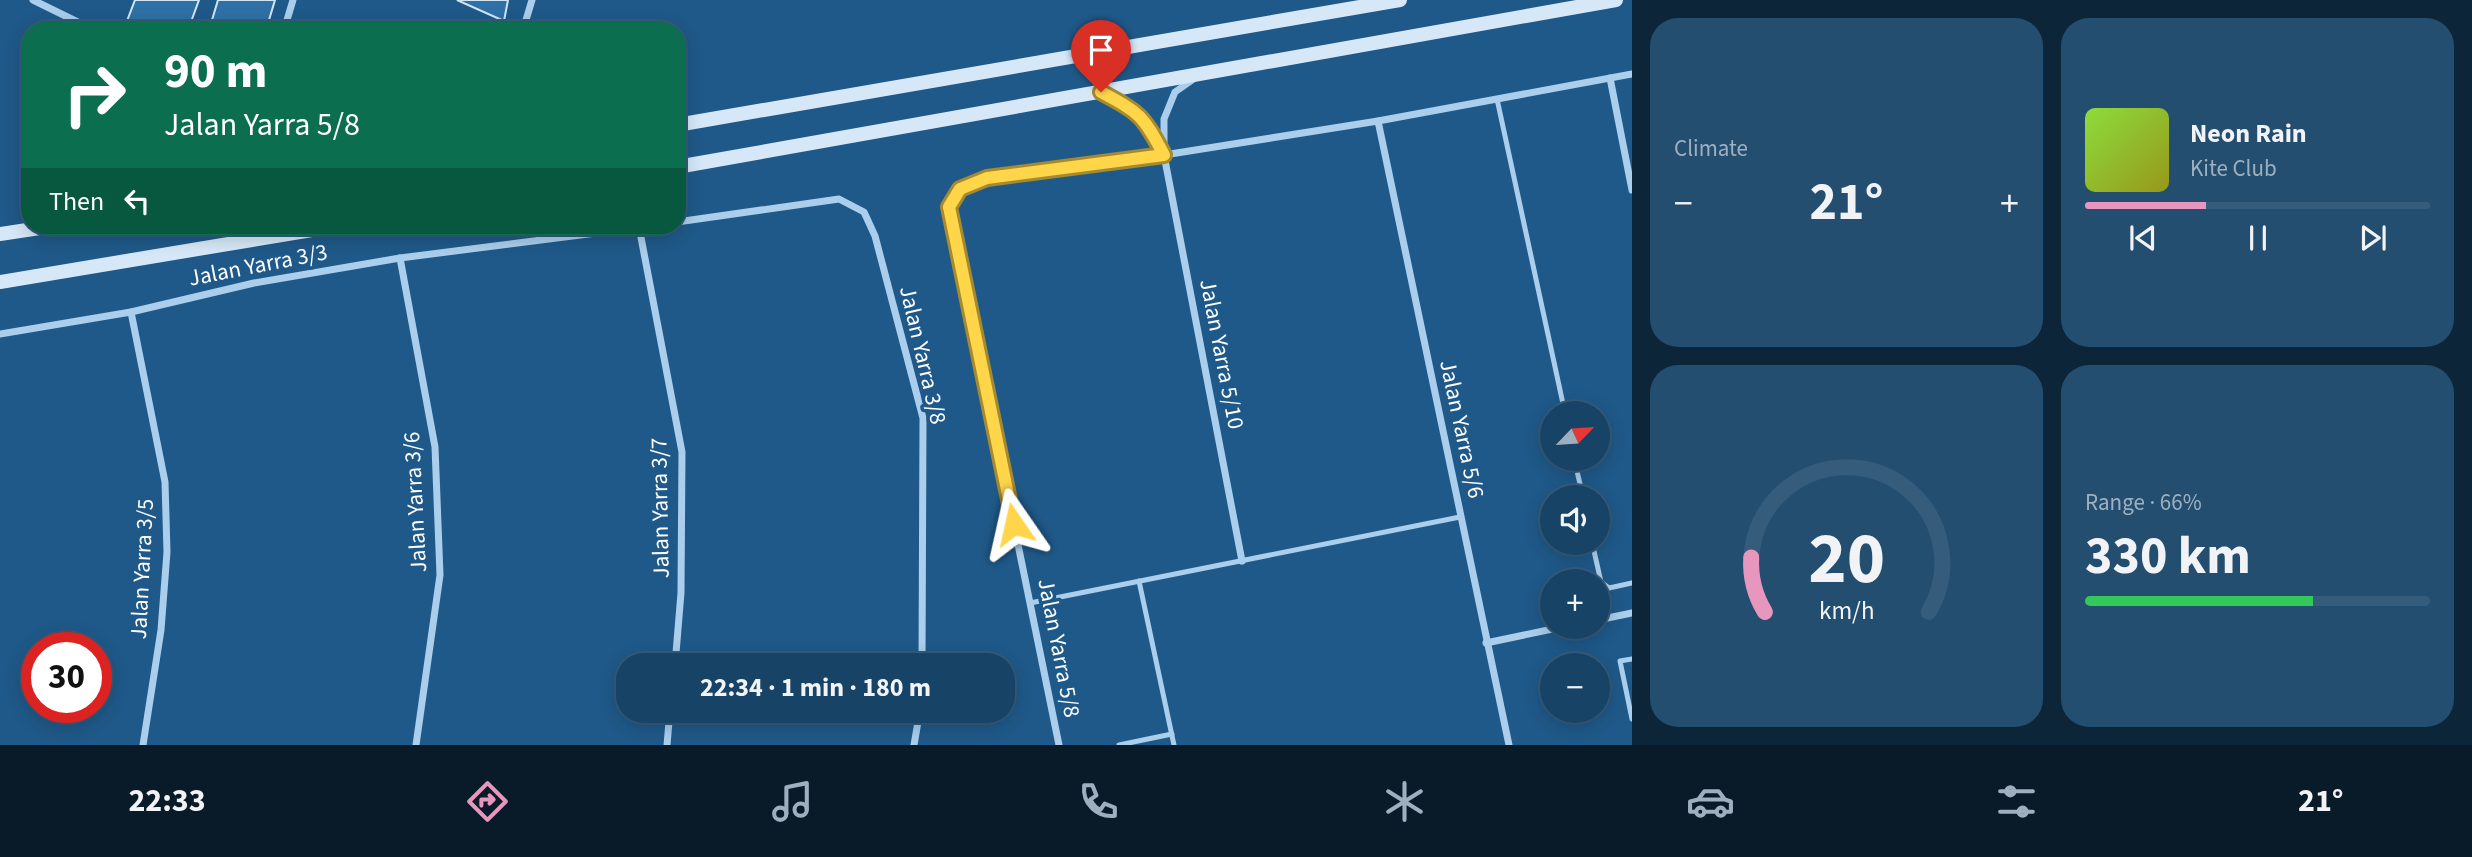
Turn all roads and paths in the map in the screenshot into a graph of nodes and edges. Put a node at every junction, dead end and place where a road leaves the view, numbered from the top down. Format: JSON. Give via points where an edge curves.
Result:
{"nodes":[{"id":1,"x":33,"y":0,"type":"edge"},
{"id":2,"x":293,"y":0,"type":"edge"},
{"id":3,"x":532,"y":0,"type":"edge"},
{"id":4,"x":1401,"y":0,"type":"edge"},
{"id":5,"x":1616,"y":0,"type":"edge"},
{"id":6,"x":44,"y":3,"type":"edge"},
{"id":7,"x":77,"y":21,"type":"edge"},
{"id":8,"x":287,"y":21,"type":"edge"},
{"id":9,"x":526,"y":21,"type":"edge"},
{"id":10,"x":1201,"y":74,"type":"junction"},
{"id":11,"x":1632,"y":74,"type":"edge"},
{"id":12,"x":1610,"y":78,"type":"junction"},
{"id":13,"x":1101,"y":92,"type":"junction"},
{"id":14,"x":1497,"y":99,"type":"junction"},
{"id":15,"x":1378,"y":121,"type":"junction"},
{"id":16,"x":686,"y":123,"type":"edge"},
{"id":17,"x":1164,"y":155,"type":"junction"},
{"id":18,"x":686,"y":165,"type":"edge"},
{"id":19,"x":1632,"y":190,"type":"edge"},
{"id":20,"x":686,"y":221,"type":"edge"},
{"id":21,"x":21,"y":231,"type":"edge"},
{"id":22,"x":0,"y":234,"type":"edge"},
{"id":23,"x":282,"y":235,"type":"edge"},
{"id":24,"x":583,"y":235,"type":"edge"},
{"id":25,"x":640,"y":235,"type":"edge"},
{"id":26,"x":400,"y":258,"type":"junction"},
{"id":27,"x":0,"y":282,"type":"edge"},
{"id":28,"x":131,"y":312,"type":"junction"},
{"id":29,"x":0,"y":334,"type":"edge"},
{"id":30,"x":1561,"y":401,"type":"edge"},
{"id":31,"x":1460,"y":517,"type":"junction"},
{"id":32,"x":1595,"y":555,"type":"edge"},
{"id":33,"x":1242,"y":561,"type":"junction"},
{"id":34,"x":1139,"y":581,"type":"junction"},
{"id":35,"x":1632,"y":583,"type":"edge"},
{"id":36,"x":1030,"y":603,"type":"junction"},
{"id":37,"x":1632,"y":613,"type":"edge"},
{"id":38,"x":1610,"y":618,"type":"edge"},
{"id":39,"x":1540,"y":632,"type":"edge"},
{"id":40,"x":1486,"y":643,"type":"junction"},
{"id":41,"x":676,"y":653,"type":"edge"},
{"id":42,"x":922,"y":653,"type":"edge"},
{"id":43,"x":1632,"y":659,"type":"edge"},
{"id":44,"x":1632,"y":719,"type":"edge"},
{"id":45,"x":669,"y":723,"type":"edge"},
{"id":46,"x":918,"y":723,"type":"edge"},
{"id":47,"x":1172,"y":734,"type":"junction"},
{"id":48,"x":143,"y":745,"type":"edge"},
{"id":49,"x":416,"y":745,"type":"edge"},
{"id":50,"x":667,"y":745,"type":"edge"},
{"id":51,"x":914,"y":745,"type":"edge"},
{"id":52,"x":1059,"y":745,"type":"edge"},
{"id":53,"x":1119,"y":745,"type":"edge"},
{"id":54,"x":1174,"y":745,"type":"edge"},
{"id":55,"x":1509,"y":745,"type":"edge"}],
"edges":[{"from":1,"to":6,"type":"street"},
{"from":2,"to":8,"type":"street"},
{"from":3,"to":9,"type":"street"},
{"from":4,"to":16,"type":"street"},
{"from":5,"to":10,"type":"street"},
{"from":6,"to":7,"type":"street"},
{"from":10,"to":13,"type":"street"},
{"from":10,"to":17,"type":"street","name":"Jalan Yarra 5/10","via":[[1175,92],[1164,119]]},
{"from":11,"to":12,"type":"street","name":"Jalan Yarra 5/8"},
{"from":12,"to":14,"type":"street","name":"Jalan Yarra 5/8"},
{"from":12,"to":19,"type":"street"},
{"from":13,"to":17,"type":"street","name":"Jalan Yarra 5/10","via":[[1134,109],[1147,122]]},
{"from":13,"to":18,"type":"street"},
{"from":14,"to":15,"type":"street","name":"Jalan Yarra 5/8"},
{"from":14,"to":30,"type":"lane"},
{"from":15,"to":17,"type":"street","name":"Jalan Yarra 5/8"},
{"from":15,"to":31,"type":"street","name":"Jalan Yarra 5/6"},
{"from":17,"to":33,"type":"street","name":"Jalan Yarra 5/10"},
{"from":17,"to":36,"type":"street","name":"Jalan Yarra 5/8","via":[[987,178],[960,189],[949,207]]},
{"from":20,"to":42,"type":"street","name":"Jalan Yarra 3/8","via":[[839,199],[864,212],[875,236],[923,418]]},
{"from":21,"to":22,"type":"street"},
{"from":23,"to":27,"type":"street"},
{"from":24,"to":26,"type":"street","name":"Jalan Yarra 3/3"},
{"from":25,"to":41,"type":"street","name":"Jalan Yarra 3/7","via":[[682,452]]},
{"from":26,"to":28,"type":"street","name":"Jalan Yarra 3/3","via":[[254,283]]},
{"from":26,"to":49,"type":"street","name":"Jalan Yarra 3/6","via":[[435,447],[440,575]]},
{"from":28,"to":29,"type":"street","name":"Jalan Yarra 3/3"},
{"from":28,"to":48,"type":"street","name":"Jalan Yarra 3/5","via":[[165,482],[167,552],[162,630]]},
{"from":31,"to":33,"type":"lane"},
{"from":31,"to":40,"type":"street","name":"Jalan Yarra 5/6"},
{"from":32,"to":35,"type":"lane","via":[[1601,582],[1609,588]]},
{"from":33,"to":34,"type":"lane"},
{"from":34,"to":36,"type":"lane"},
{"from":34,"to":47,"type":"lane"},
{"from":36,"to":52,"type":"street","name":"Jalan Yarra 5/8"},
{"from":37,"to":38,"type":"street"},
{"from":39,"to":40,"type":"street"},
{"from":40,"to":55,"type":"street","name":"Jalan Yarra 5/6"},
{"from":43,"to":44,"type":"lane","via":[[1620,661]]},
{"from":45,"to":50,"type":"street"},
{"from":46,"to":51,"type":"street"},
{"from":47,"to":53,"type":"lane"},
{"from":47,"to":54,"type":"lane"}]}
